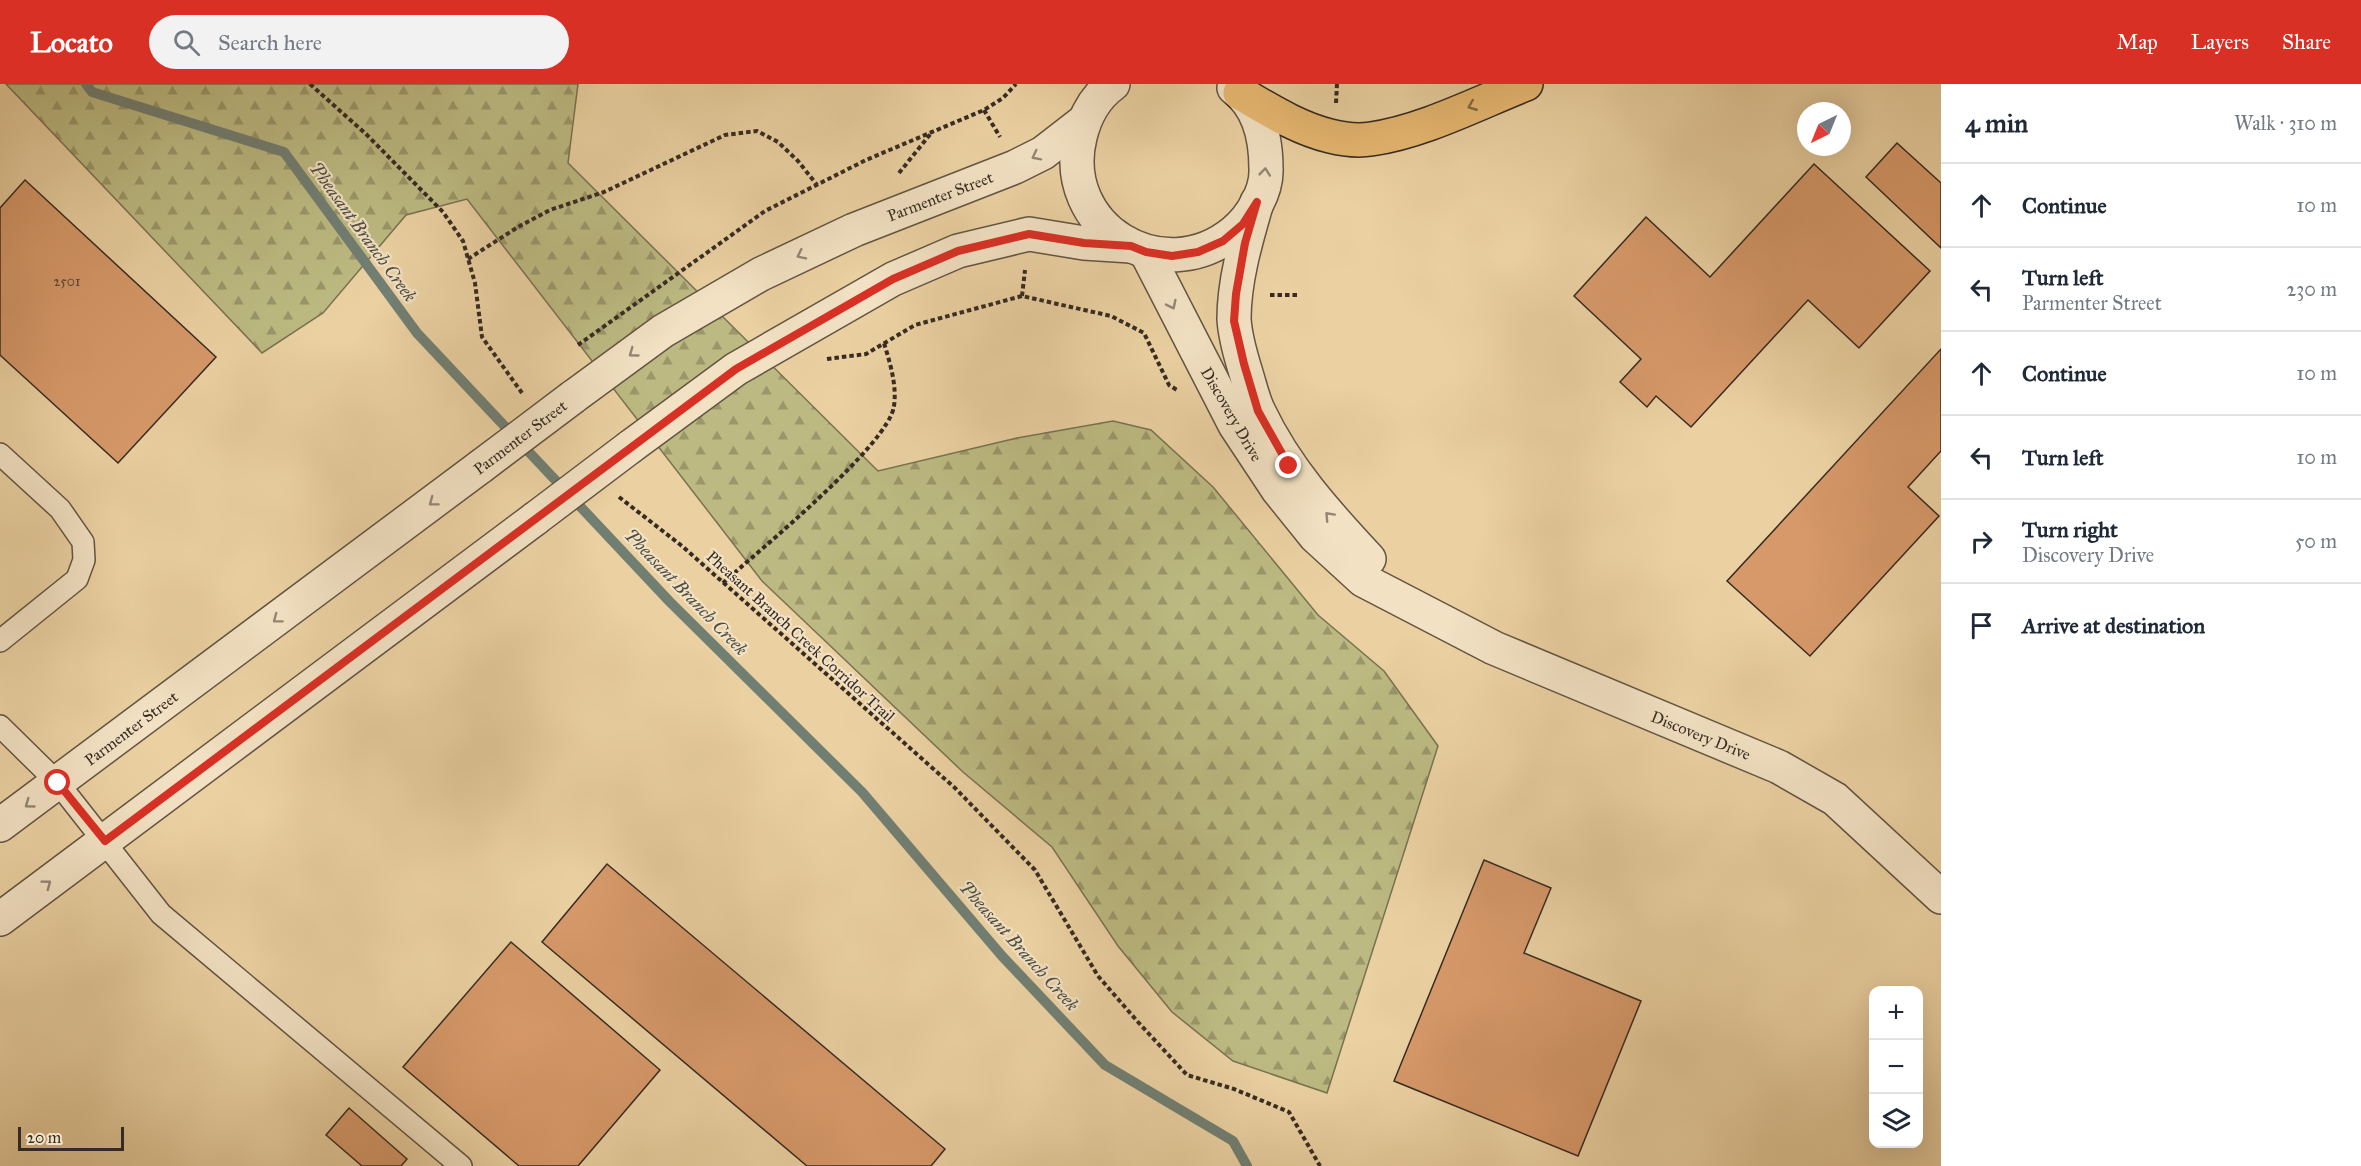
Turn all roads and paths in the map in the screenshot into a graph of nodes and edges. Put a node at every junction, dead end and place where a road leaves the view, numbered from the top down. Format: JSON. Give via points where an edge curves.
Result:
{"nodes":[{"id":1,"x":310,"y":84,"type":"edge"},
{"id":2,"x":1016,"y":84,"type":"edge"},
{"id":3,"x":1337,"y":84,"type":"edge"},
{"id":4,"x":1526,"y":84,"type":"edge"},
{"id":5,"x":1234,"y":88,"type":"edge"},
{"id":6,"x":1338,"y":95,"type":"dead end"},
{"id":7,"x":1095,"y":99,"type":"edge"},
{"id":8,"x":818,"y":184,"type":"junction"},
{"id":9,"x":1257,"y":202,"type":"junction"},
{"id":10,"x":1138,"y":249,"type":"junction"},
{"id":11,"x":468,"y":259,"type":"junction"},
{"id":12,"x":884,"y":343,"type":"junction"},
{"id":13,"x":578,"y":345,"type":"dead end"},
{"id":14,"x":866,"y":354,"type":"dead end"},
{"id":15,"x":1168,"y":385,"type":"dead end"},
{"id":16,"x":530,"y":400,"type":"dead end"},
{"id":17,"x":0,"y":454,"type":"edge"},
{"id":18,"x":615,"y":492,"type":"dead end"},
{"id":19,"x":723,"y":583,"type":"junction"},
{"id":20,"x":1433,"y":617,"type":"junction"},
{"id":21,"x":0,"y":641,"type":"edge"},
{"id":22,"x":0,"y":726,"type":"edge"},
{"id":23,"x":58,"y":783,"type":"junction"},
{"id":24,"x":0,"y":825,"type":"edge"},
{"id":25,"x":105,"y":841,"type":"junction"},
{"id":26,"x":1941,"y":897,"type":"edge"},
{"id":27,"x":0,"y":919,"type":"edge"},
{"id":28,"x":461,"y":1166,"type":"edge"},
{"id":29,"x":1320,"y":1166,"type":"edge"}],
"edges":[{"from":1,"to":11,"type":"path","via":[[443,212],[463,241]]},
{"from":2,"to":8,"type":"path","via":[[984,110]]},
{"from":3,"to":6,"type":"path"},
{"from":4,"to":5,"type":"highway","one_way":true,"via":[[1420,126],[1370,140],[1311,130]]},
{"from":9,"to":5,"type":"street","name":"Discovery Drive","one_way":true,"via":[[1266,174],[1266,145],[1257,116]]},
{"from":7,"to":10,"type":"street","via":[[1076,150],[1077,179],[1088,207],[1106,230]]},
{"from":7,"to":23,"type":"street","name":"Parmenter Street","one_way":true,"bridge":true,"via":[[1044,153],[854,230],[761,274],[663,332]]},
{"from":8,"to":11,"type":"path","via":[[777,142],[757,131],[725,135],[604,192],[550,210]]},
{"from":8,"to":13,"type":"path","via":[[765,211]]},
{"from":9,"to":10,"type":"street","via":[[1243,224],[1223,241],[1198,252],[1172,256]]},
{"from":20,"to":9,"type":"street","name":"Discovery Drive","one_way":true,"via":[[1369,559],[1316,502],[1289,466],[1258,411],[1234,321],[1245,243]]},
{"from":10,"to":20,"type":"street","name":"Discovery Drive","one_way":true,"via":[[1235,425],[1278,490],[1315,536],[1363,580]]},
{"from":10,"to":25,"type":"street","bridge":true,"via":[[1029,234],[958,251],[893,279],[736,369]]},
{"from":11,"to":16,"type":"path","via":[[482,338]]},
{"from":12,"to":14,"type":"path"},
{"from":12,"to":15,"type":"path","via":[[915,324],[1022,296],[1111,316],[1144,333]]},
{"from":12,"to":19,"type":"path","via":[[892,373],[894,408],[877,439]]},
{"from":17,"to":21,"type":"lane","via":[[60,509],[82,542],[84,560],[77,579]]},
{"from":18,"to":19,"type":"path","name":"Pheasant Branch Creek Corridor Trail"},
{"from":19,"to":29,"type":"path","name":"Pheasant Branch Creek Corridor Trail","via":[[955,788],[1035,870],[1098,976],[1187,1075],[1289,1112]]},
{"from":20,"to":26,"type":"street","name":"Discovery Drive","via":[[1494,648],[1779,767],[1835,799]]},
{"from":22,"to":23,"type":"lane"},
{"from":23,"to":24,"type":"street","name":"Parmenter Street","one_way":true},
{"from":23,"to":25,"type":"lane"},
{"from":27,"to":25,"type":"street","one_way":true},
{"from":25,"to":28,"type":"lane","via":[[160,914]]}]}
